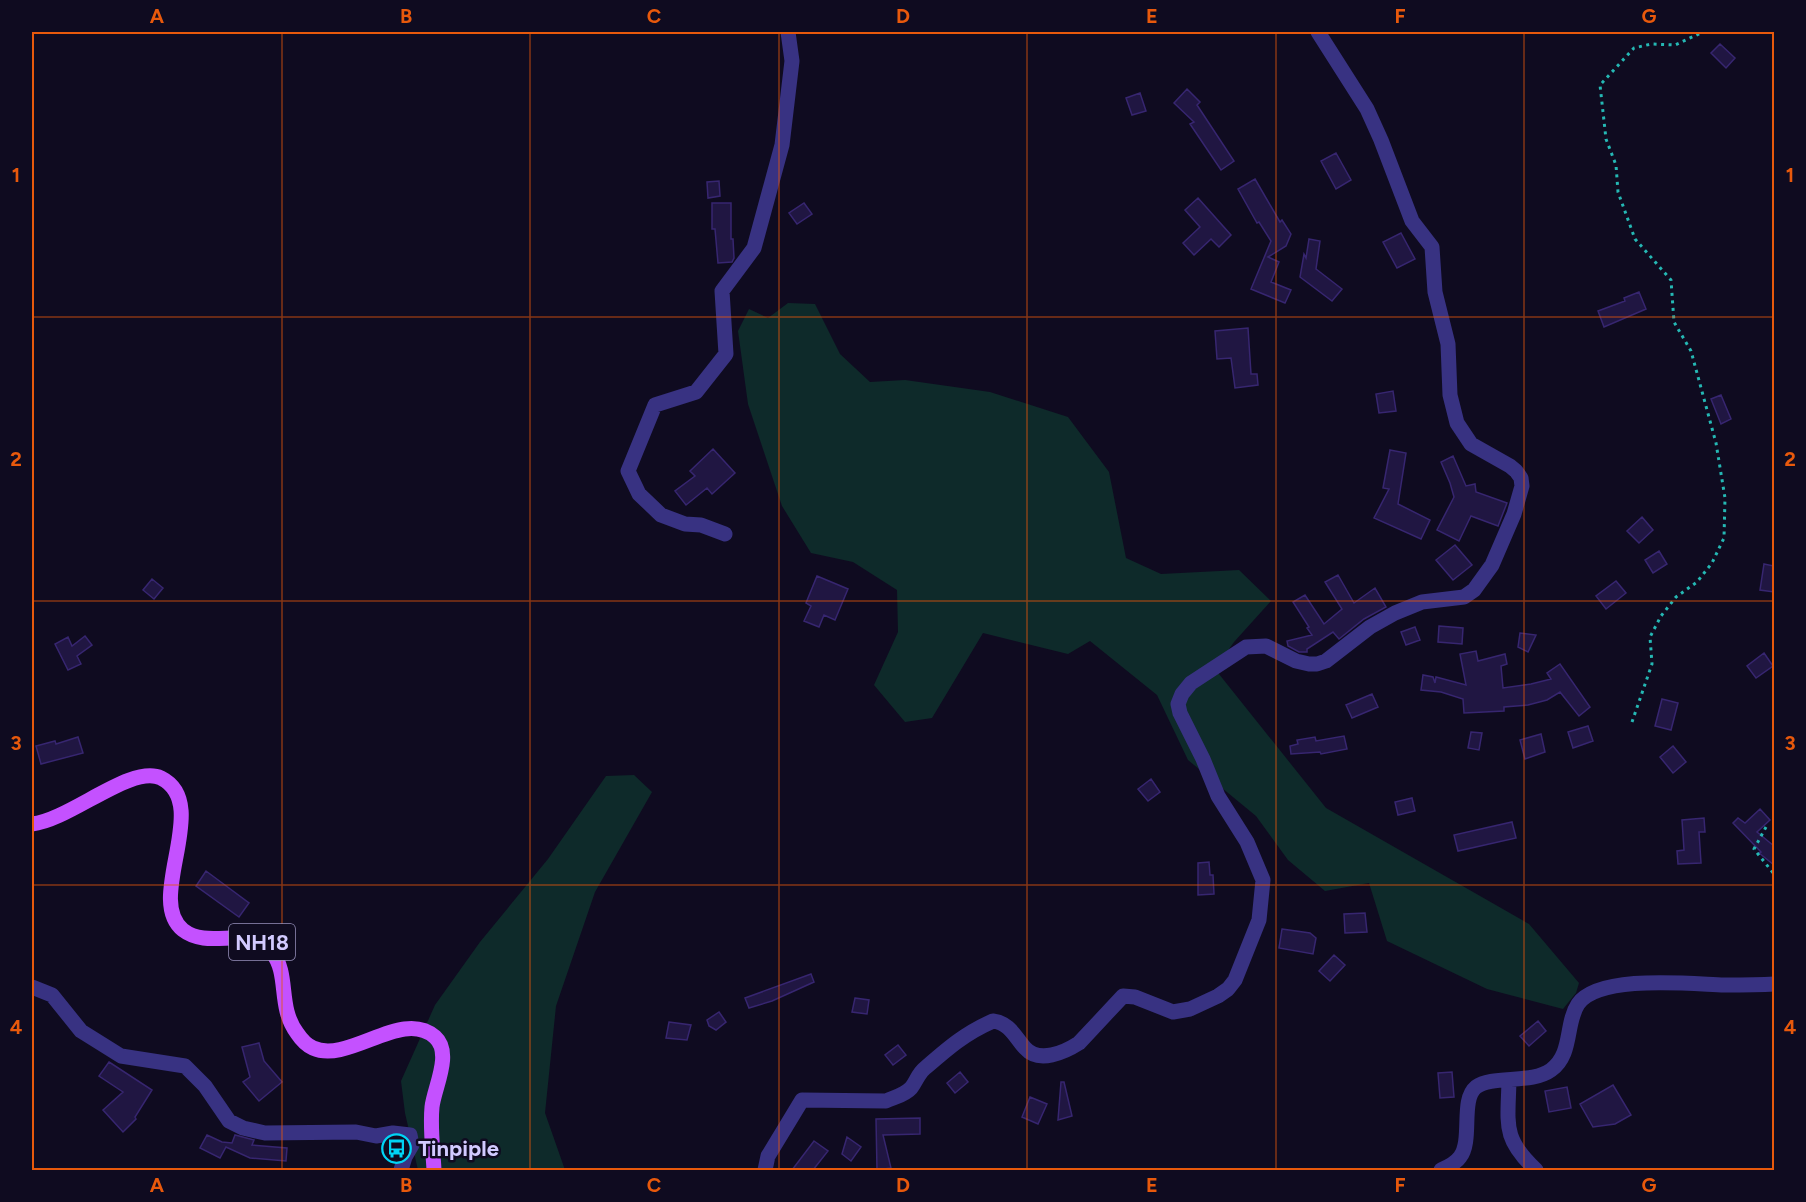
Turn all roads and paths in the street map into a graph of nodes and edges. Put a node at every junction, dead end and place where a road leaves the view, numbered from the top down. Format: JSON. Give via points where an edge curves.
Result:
{"nodes":[{"id":1,"x":788,"y":32,"type":"edge"},
{"id":2,"x":1318,"y":32,"type":"edge"},
{"id":3,"x":1703,"y":32,"type":"edge"},
{"id":4,"x":725,"y":534,"type":"dead end"},
{"id":5,"x":1632,"y":722,"type":"dead end"},
{"id":6,"x":32,"y":824,"type":"edge"},
{"id":7,"x":1766,"y":827,"type":"dead end"},
{"id":8,"x":1774,"y":874,"type":"edge"},
{"id":9,"x":1774,"y":984,"type":"edge"},
{"id":10,"x":32,"y":987,"type":"edge"},
{"id":11,"x":1509,"y":1080,"type":"junction"},
{"id":12,"x":400,"y":1170,"type":"edge"},
{"id":13,"x":434,"y":1170,"type":"edge"},
{"id":14,"x":765,"y":1170,"type":"edge"},
{"id":15,"x":1442,"y":1170,"type":"edge"},
{"id":16,"x":1536,"y":1170,"type":"edge"}],
"edges":[{"from":1,"to":4,"type":"street","via":[[792,61],[782,145],[754,248],[722,291],[726,354],[696,392],[655,405],[628,471],[639,494],[661,515]]},
{"from":2,"to":14,"type":"street","via":[[1367,109],[1413,221],[1432,247],[1435,292],[1448,344],[1450,395],[1457,423],[1471,444],[1510,466],[1521,478],[1520,500],[1492,565],[1467,596],[1408,606],[1379,621],[1326,661],[1309,664],[1266,646],[1246,647],[1191,683],[1182,694],[1180,713],[1263,880],[1259,920],[1228,989],[1190,1009],[1173,1012],[1123,996],[1079,1043],[1054,1054],[1031,1053],[1006,1025],[993,1021],[952,1044],[922,1070],[912,1088],[886,1101],[802,1100],[768,1156]]},
{"from":3,"to":5,"type":"path","via":[[1675,45],[1634,48],[1600,85],[1606,139],[1616,165],[1618,192],[1635,239],[1671,280],[1674,322],[1691,351],[1716,443],[1725,498],[1724,538],[1712,563],[1697,582],[1676,597],[1650,637],[1652,664]]},
{"from":6,"to":13,"type":"main road","number":"NH18","via":[[63,815],[132,778],[150,775],[169,784],[177,796],[182,817],[171,893],[173,916],[182,930],[216,939],[249,937],[264,944],[280,968],[288,1019],[311,1047],[322,1051],[343,1049],[404,1029],[436,1038],[442,1062],[432,1105]]},
{"from":7,"to":8,"type":"path","via":[[1754,849]]},
{"from":9,"to":11,"type":"street","via":[[1652,982],[1598,989],[1579,1002],[1574,1011],[1569,1040],[1556,1067],[1545,1075]]},
{"from":10,"to":12,"type":"street","via":[[51,995],[81,1031],[121,1056],[185,1066],[206,1086],[229,1121],[243,1128],[265,1133],[410,1135],[412,1145]]},
{"from":11,"to":15,"type":"street","via":[[1476,1088],[1469,1099],[1465,1148],[1460,1158]]},
{"from":11,"to":16,"type":"street","via":[[1508,1130],[1512,1143]]}]}
